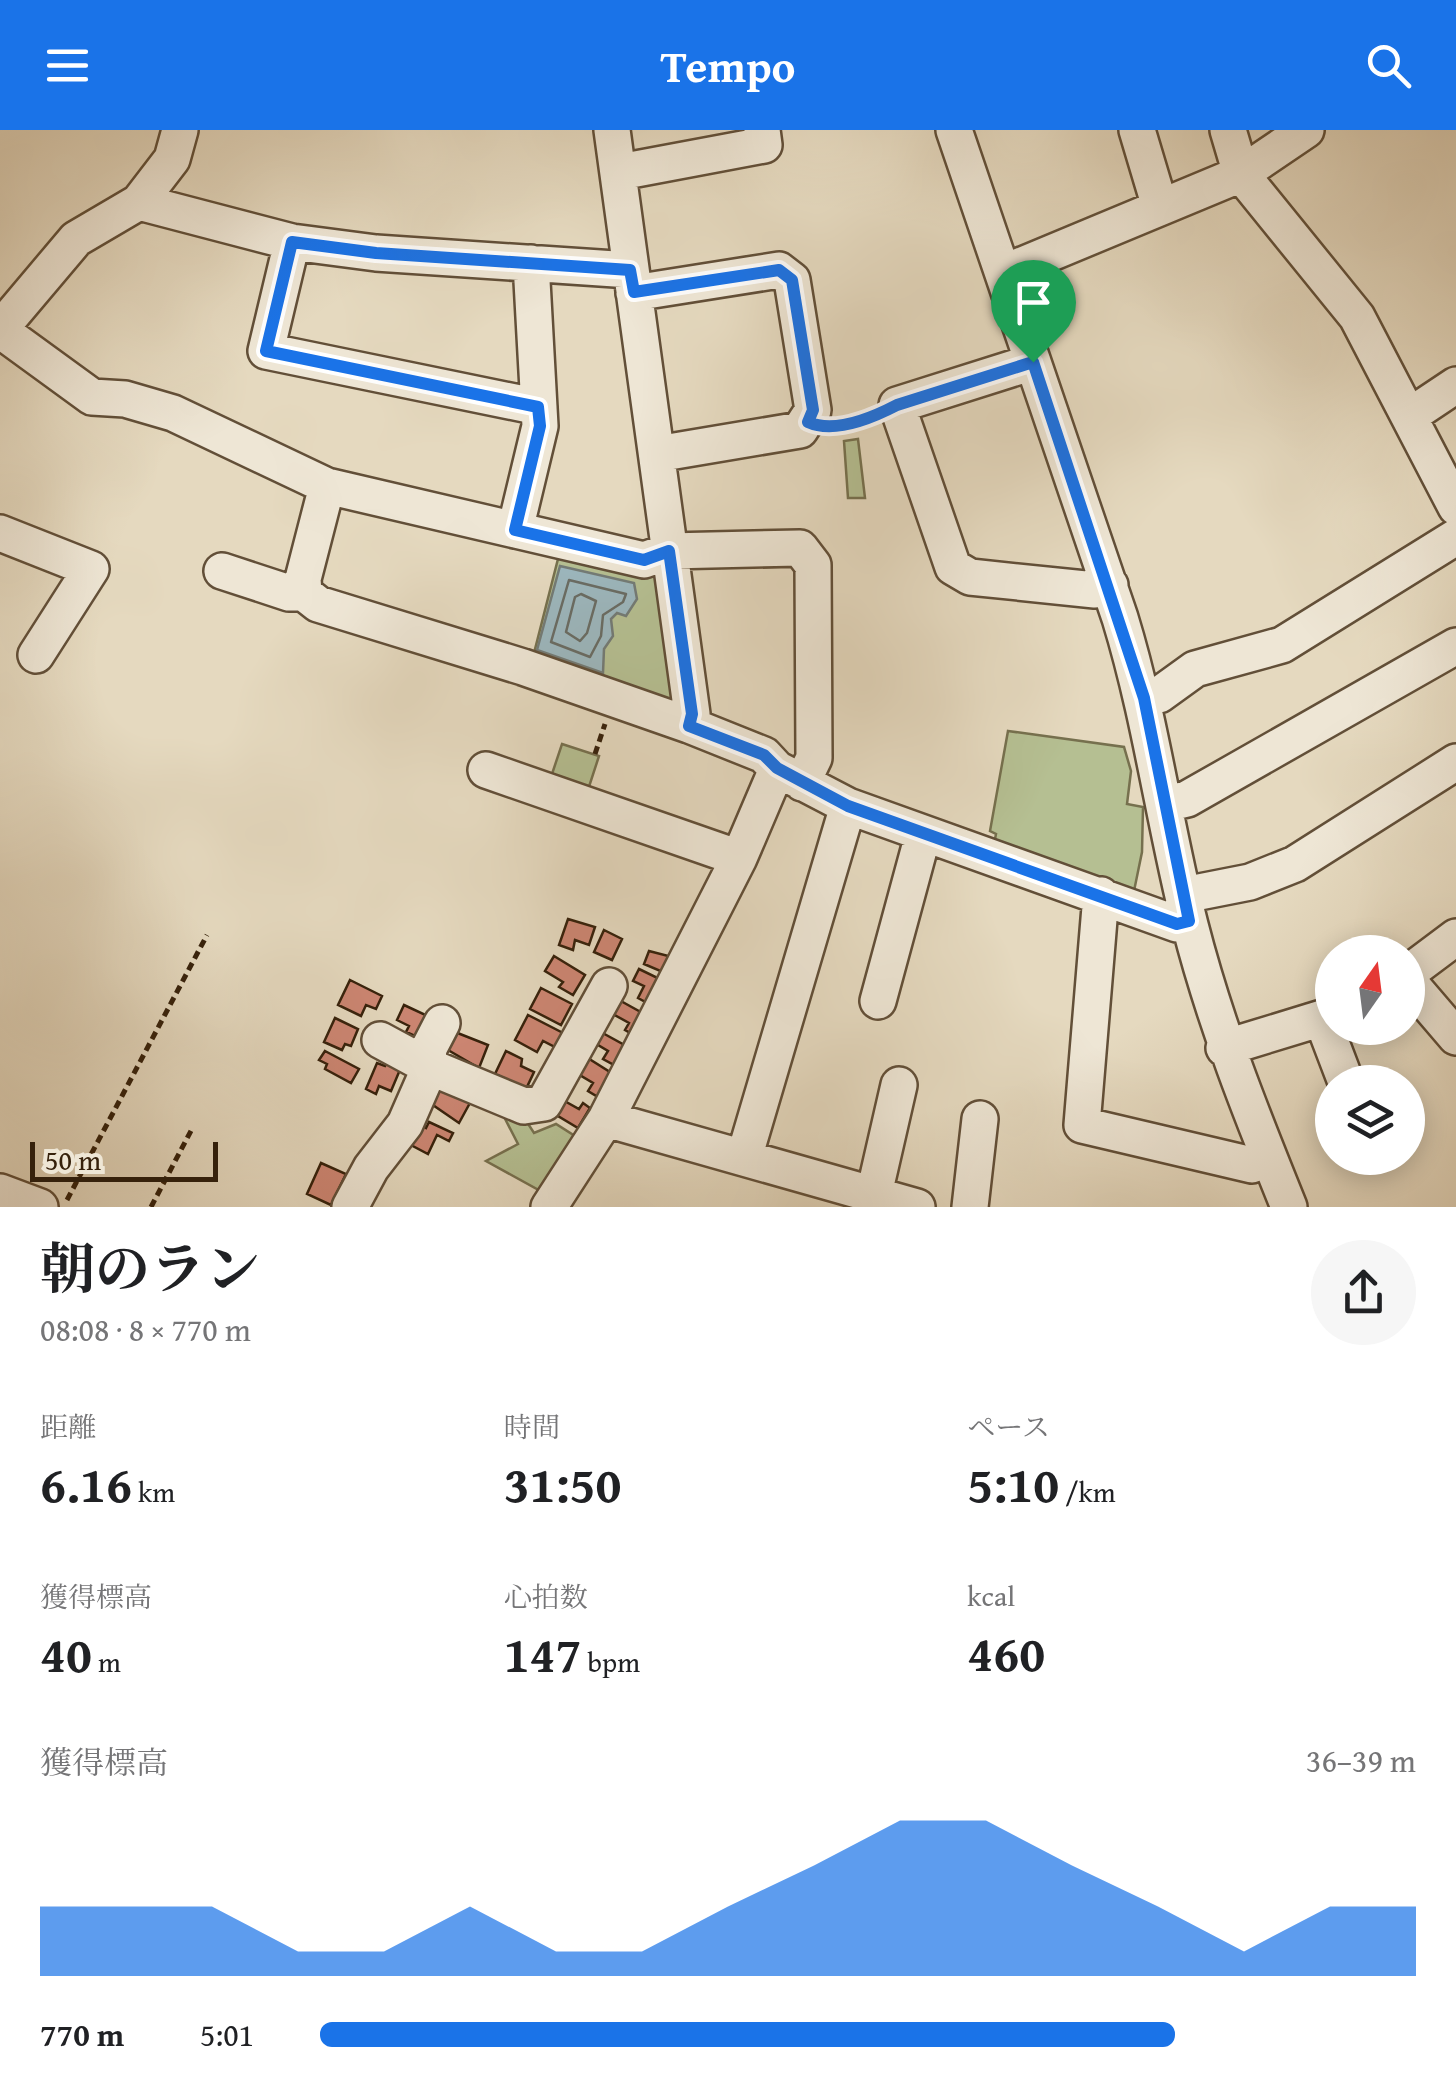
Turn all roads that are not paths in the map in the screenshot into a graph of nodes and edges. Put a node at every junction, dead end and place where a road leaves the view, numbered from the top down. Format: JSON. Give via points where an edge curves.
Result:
{"nodes":[{"id":1,"x":180,"y":130,"type":"edge"},
{"id":2,"x":612,"y":130,"type":"edge"},
{"id":3,"x":762,"y":130,"type":"edge"},
{"id":4,"x":954,"y":130,"type":"edge"},
{"id":5,"x":1137,"y":130,"type":"edge"},
{"id":6,"x":1228,"y":130,"type":"edge"},
{"id":7,"x":1306,"y":130,"type":"edge"},
{"id":8,"x":620,"y":172,"type":"junction"},
{"id":9,"x":1241,"y":174,"type":"junction"},
{"id":10,"x":139,"y":202,"type":"junction"},
{"id":11,"x":1160,"y":207,"type":"junction"},
{"id":12,"x":292,"y":242,"type":"junction"},
{"id":13,"x":530,"y":263,"type":"junction"},
{"id":14,"x":1003,"y":273,"type":"junction"},
{"id":15,"x":632,"y":281,"type":"junction"},
{"id":16,"x":0,"y":330,"type":"edge"},
{"id":17,"x":1033,"y":362,"type":"junction"},
{"id":18,"x":1456,"y":386,"type":"edge"},
{"id":19,"x":538,"y":407,"type":"junction"},
{"id":20,"x":1411,"y":415,"type":"junction"},
{"id":21,"x":658,"y":454,"type":"junction"},
{"id":22,"x":327,"y":486,"type":"junction"},
{"id":23,"x":1456,"y":507,"type":"edge"},
{"id":24,"x":515,"y":530,"type":"junction"},
{"id":25,"x":0,"y":533,"type":"edge"},
{"id":26,"x":1456,"y":537,"type":"edge"},
{"id":27,"x":669,"y":551,"type":"junction"},
{"id":28,"x":222,"y":571,"type":"dead end"},
{"id":29,"x":1110,"y":586,"type":"junction"},
{"id":30,"x":304,"y":592,"type":"junction"},
{"id":31,"x":1456,"y":646,"type":"edge"},
{"id":32,"x":36,"y":655,"type":"dead end"},
{"id":33,"x":1144,"y":698,"type":"junction"},
{"id":34,"x":689,"y":726,"type":"junction"},
{"id":35,"x":1456,"y":762,"type":"edge"},
{"id":36,"x":486,"y":770,"type":"dead end"},
{"id":37,"x":789,"y":776,"type":"junction"},
{"id":38,"x":1166,"y":804,"type":"junction"},
{"id":39,"x":848,"y":806,"type":"junction"},
{"id":40,"x":923,"y":834,"type":"junction"},
{"id":41,"x":738,"y":858,"type":"junction"},
{"id":42,"x":1100,"y":896,"type":"junction"},
{"id":43,"x":1187,"y":908,"type":"junction"},
{"id":44,"x":1456,"y":937,"type":"edge"},
{"id":45,"x":1425,"y":960,"type":"edge"},
{"id":46,"x":610,"y":986,"type":"dead end"},
{"id":47,"x":878,"y":1000,"type":"dead end"},
{"id":48,"x":1425,"y":1000,"type":"edge"},
{"id":49,"x":1315,"y":1021,"type":"edge"},
{"id":50,"x":442,"y":1023,"type":"dead end"},
{"id":51,"x":1456,"y":1036,"type":"edge"},
{"id":52,"x":380,"y":1040,"type":"dead end"},
{"id":53,"x":1224,"y":1048,"type":"junction"},
{"id":54,"x":430,"y":1067,"type":"junction"},
{"id":55,"x":898,"y":1085,"type":"dead end"},
{"id":56,"x":606,"y":1118,"type":"junction"},
{"id":57,"x":980,"y":1119,"type":"dead end"},
{"id":58,"x":744,"y":1158,"type":"junction"},
{"id":59,"x":1267,"y":1158,"type":"junction"},
{"id":60,"x":0,"y":1192,"type":"edge"},
{"id":61,"x":862,"y":1197,"type":"edge"},
{"id":62,"x":1281,"y":1204,"type":"edge"},
{"id":63,"x":40,"y":1207,"type":"edge"},
{"id":64,"x":350,"y":1207,"type":"edge"},
{"id":65,"x":550,"y":1207,"type":"edge"},
{"id":66,"x":917,"y":1207,"type":"edge"},
{"id":67,"x":970,"y":1207,"type":"edge"}],
"edges":[{"from":1,"to":10,"type":"street","via":[[172,159]]},
{"from":2,"to":8,"type":"street"},
{"from":3,"to":8,"type":"street","via":[[764,145]]},
{"from":4,"to":14,"type":"street"},
{"from":5,"to":11,"type":"street"},
{"from":6,"to":9,"type":"street"},
{"from":7,"to":9,"type":"street"},
{"from":8,"to":15,"type":"street"},
{"from":9,"to":11,"type":"street"},
{"from":9,"to":20,"type":"street","via":[[1357,318]]},
{"from":10,"to":12,"type":"street"},
{"from":10,"to":16,"type":"street","via":[[76,239]]},
{"from":11,"to":14,"type":"street"},
{"from":12,"to":13,"type":"street"},
{"from":12,"to":19,"type":"street","via":[[266,351]]},
{"from":13,"to":15,"type":"street"},
{"from":13,"to":19,"type":"street"},
{"from":14,"to":17,"type":"street"},
{"from":15,"to":21,"type":"street"},
{"from":15,"to":21,"type":"street","via":[[779,270],[792,280],[813,410],[800,430]]},
{"from":16,"to":22,"type":"street","via":[[92,397],[173,412]]},
{"from":17,"to":29,"type":"street"},
{"from":17,"to":29,"type":"street","via":[[897,405],[952,567],[970,577]]},
{"from":18,"to":20,"type":"street"},
{"from":19,"to":24,"type":"street","via":[[540,426]]},
{"from":20,"to":23,"type":"street"},
{"from":21,"to":27,"type":"street"},
{"from":22,"to":24,"type":"street"},
{"from":22,"to":30,"type":"street"},
{"from":24,"to":27,"type":"street","via":[[644,560]]},
{"from":25,"to":32,"type":"street","via":[[91,569]]},
{"from":26,"to":33,"type":"street","via":[[1282,645],[1195,668],[1159,695]]},
{"from":27,"to":34,"type":"street"},
{"from":27,"to":37,"type":"street","via":[[800,548],[812,565],[814,758]]},
{"from":28,"to":30,"type":"street"},
{"from":29,"to":33,"type":"street"},
{"from":30,"to":34,"type":"street","via":[[318,604]]},
{"from":31,"to":38,"type":"street","via":[[1187,799]]},
{"from":33,"to":38,"type":"street"},
{"from":34,"to":37,"type":"street","via":[[764,755]]},
{"from":35,"to":43,"type":"street","via":[[1295,864]]},
{"from":36,"to":41,"type":"street"},
{"from":37,"to":39,"type":"street"},
{"from":37,"to":41,"type":"street"},
{"from":38,"to":43,"type":"street"},
{"from":39,"to":40,"type":"street"},
{"from":39,"to":58,"type":"street"},
{"from":40,"to":42,"type":"street"},
{"from":40,"to":47,"type":"street"},
{"from":41,"to":56,"type":"street"},
{"from":42,"to":43,"type":"street","via":[[1177,924]]},
{"from":42,"to":59,"type":"street","via":[[1082,1124],[1252,1165]]},
{"from":43,"to":53,"type":"street"},
{"from":44,"to":45,"type":"street"},
{"from":46,"to":54,"type":"street","via":[[544,1103],[524,1106]]},
{"from":48,"to":51,"type":"street"},
{"from":49,"to":53,"type":"street"},
{"from":50,"to":54,"type":"street","via":[[428,1050]]},
{"from":52,"to":54,"type":"street"},
{"from":53,"to":59,"type":"street"},
{"from":54,"to":64,"type":"street","via":[[405,1124]]},
{"from":55,"to":61,"type":"street"},
{"from":56,"to":58,"type":"street"},
{"from":56,"to":65,"type":"street"},
{"from":57,"to":67,"type":"street"},
{"from":58,"to":61,"type":"street"},
{"from":59,"to":62,"type":"street"},
{"from":60,"to":63,"type":"street"},
{"from":61,"to":66,"type":"street"}]}
